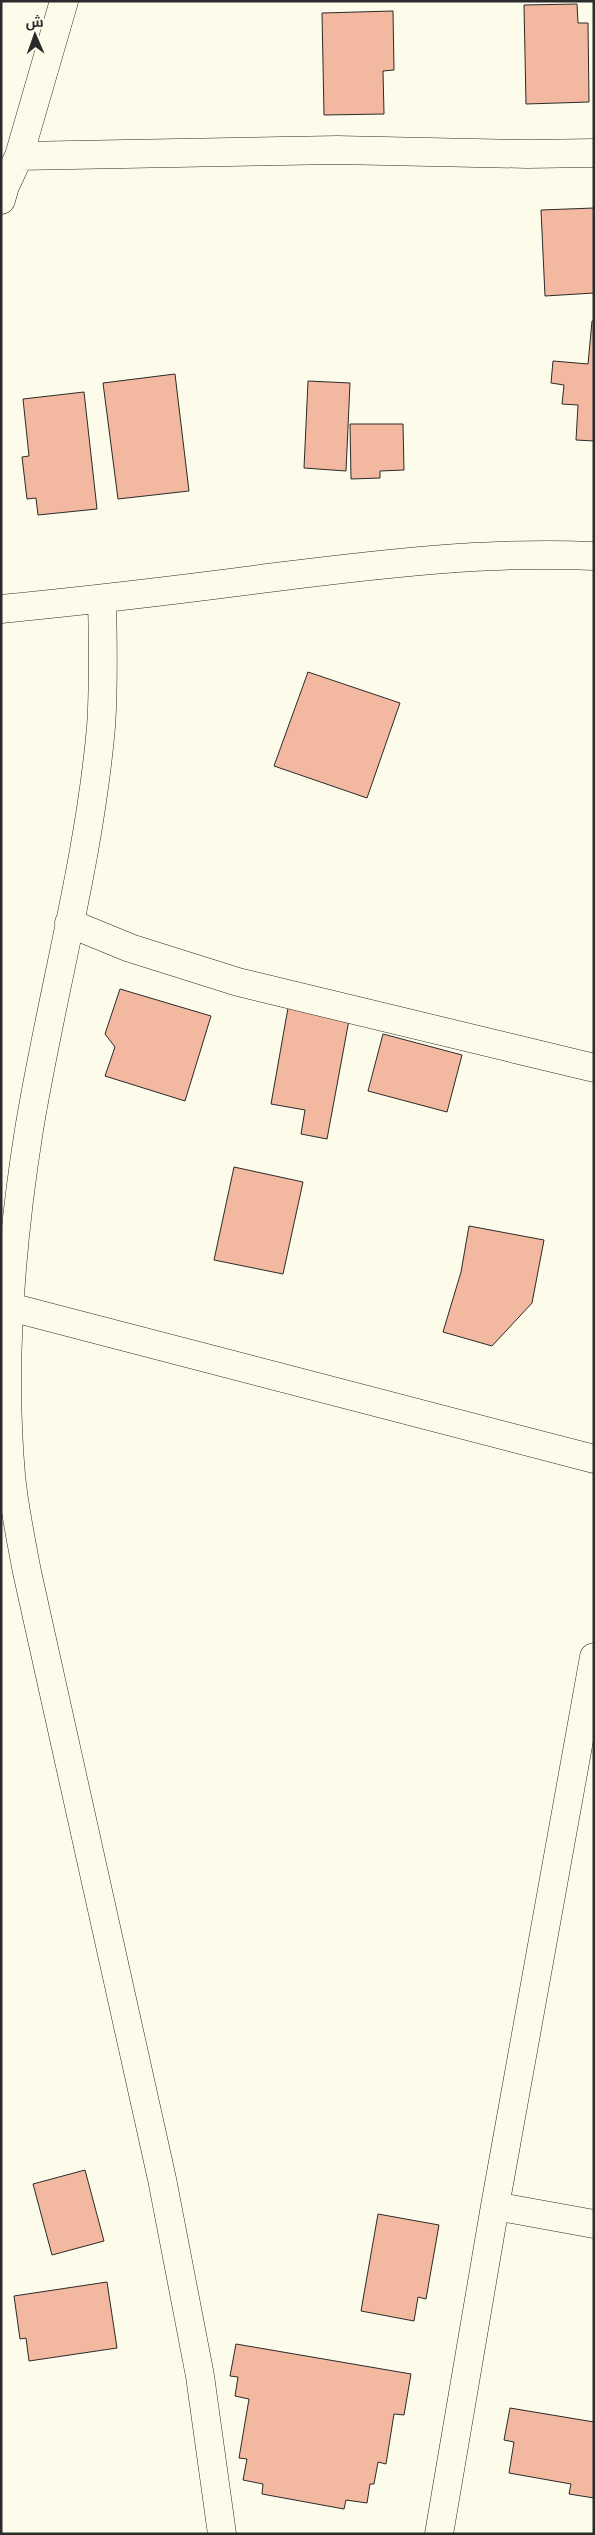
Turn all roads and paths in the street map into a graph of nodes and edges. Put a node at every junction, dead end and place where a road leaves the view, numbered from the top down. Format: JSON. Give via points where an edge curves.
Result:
{"nodes":[{"id":1,"x":64,"y":1,"type":"edge"},
{"id":2,"x":594,"y":153,"type":"edge"},
{"id":3,"x":19,"y":156,"type":"junction"},
{"id":4,"x":1,"y":200,"type":"edge"},
{"id":5,"x":594,"y":556,"type":"edge"},
{"id":6,"x":102,"y":599,"type":"junction"},
{"id":7,"x":1,"y":609,"type":"edge"},
{"id":8,"x":69,"y":923,"type":"junction"},
{"id":9,"x":594,"y":1068,"type":"edge"},
{"id":10,"x":10,"y":1307,"type":"junction"},
{"id":11,"x":594,"y":1459,"type":"edge"},
{"id":12,"x":594,"y":1657,"type":"edge"},
{"id":13,"x":587,"y":1729,"type":"edge"},
{"id":14,"x":495,"y":2206,"type":"junction"},
{"id":15,"x":594,"y":2224,"type":"edge"},
{"id":16,"x":222,"y":2534,"type":"edge"},
{"id":17,"x":439,"y":2534,"type":"edge"}],
"edges":[{"from":1,"to":3,"type":"street"},
{"from":2,"to":3,"type":"street","via":[[337,150]]},
{"from":3,"to":4,"type":"street"},
{"from":5,"to":6,"type":"street","via":[[551,554],[371,565]]},
{"from":6,"to":7,"type":"street"},
{"from":6,"to":8,"type":"street","via":[[101,727],[87,833]]},
{"from":8,"to":9,"type":"street","via":[[156,957],[238,982]]},
{"from":8,"to":10,"type":"street","via":[[29,1131]]},
{"from":10,"to":11,"type":"street"},
{"from":10,"to":16,"type":"street","via":[[9,1424],[11,1475],[18,1521],[162,2180],[200,2376]]},
{"from":12,"to":13,"type":"street"},
{"from":13,"to":14,"type":"street"},
{"from":14,"to":15,"type":"street"},
{"from":14,"to":17,"type":"street"}]}
